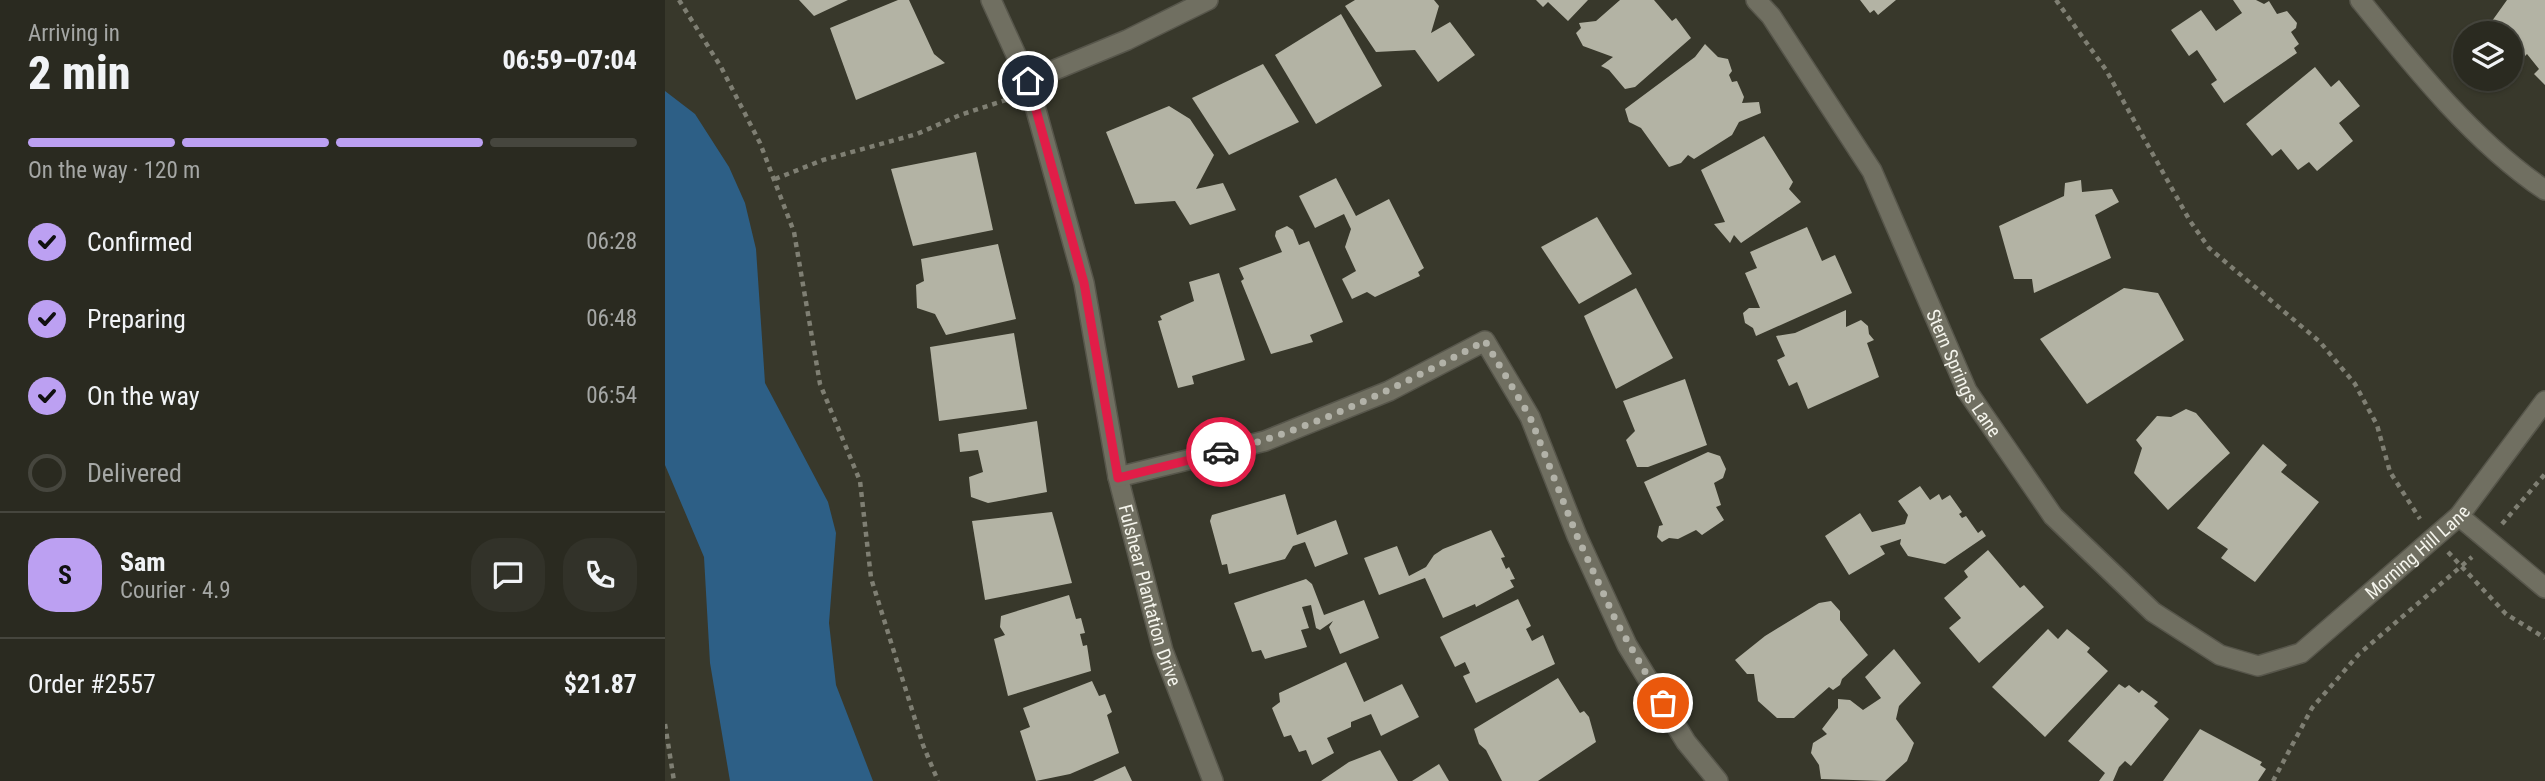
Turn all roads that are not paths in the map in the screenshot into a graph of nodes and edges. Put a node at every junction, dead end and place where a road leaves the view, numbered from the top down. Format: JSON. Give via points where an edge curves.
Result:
{"nodes":[{"id":1,"x":991,"y":0,"type":"edge"},
{"id":2,"x":1208,"y":0,"type":"edge"},
{"id":3,"x":1756,"y":0,"type":"edge"},
{"id":4,"x":2360,"y":0,"type":"edge"},
{"id":5,"x":1029,"y":87,"type":"junction"},
{"id":6,"x":2545,"y":191,"type":"edge"},
{"id":7,"x":2545,"y":401,"type":"edge"},
{"id":8,"x":1118,"y":478,"type":"junction"},
{"id":9,"x":2459,"y":516,"type":"junction"},
{"id":10,"x":2545,"y":588,"type":"edge"},
{"id":11,"x":2258,"y":666,"type":"joint"},
{"id":12,"x":1213,"y":781,"type":"edge"},
{"id":13,"x":1718,"y":781,"type":"edge"}],
"edges":[{"from":1,"to":5,"type":"street","name":"Fulshear Plantation Drive"},
{"from":2,"to":5,"type":"street"},
{"from":3,"to":11,"type":"street","name":"Stern Springs Lane","via":[[1771,16],[1871,171],[1967,391],[2053,516],[2153,612],[2220,655]]},
{"from":4,"to":6,"type":"street","via":[[2418,72],[2521,174]]},
{"from":5,"to":8,"type":"street","name":"Fulshear Plantation Drive","via":[[1084,283]]},
{"from":7,"to":9,"type":"street","name":"Morning Hill Lane"},
{"from":8,"to":12,"type":"street","name":"Fulshear Plantation Drive","via":[[1163,651]]},
{"from":8,"to":13,"type":"street","via":[[1265,441],[1389,391],[1485,341],[1530,417],[1627,645],[1686,742]]},
{"from":9,"to":10,"type":"street"},
{"from":9,"to":11,"type":"street","name":"Morning Hill Lane","via":[[2301,653]]}]}
